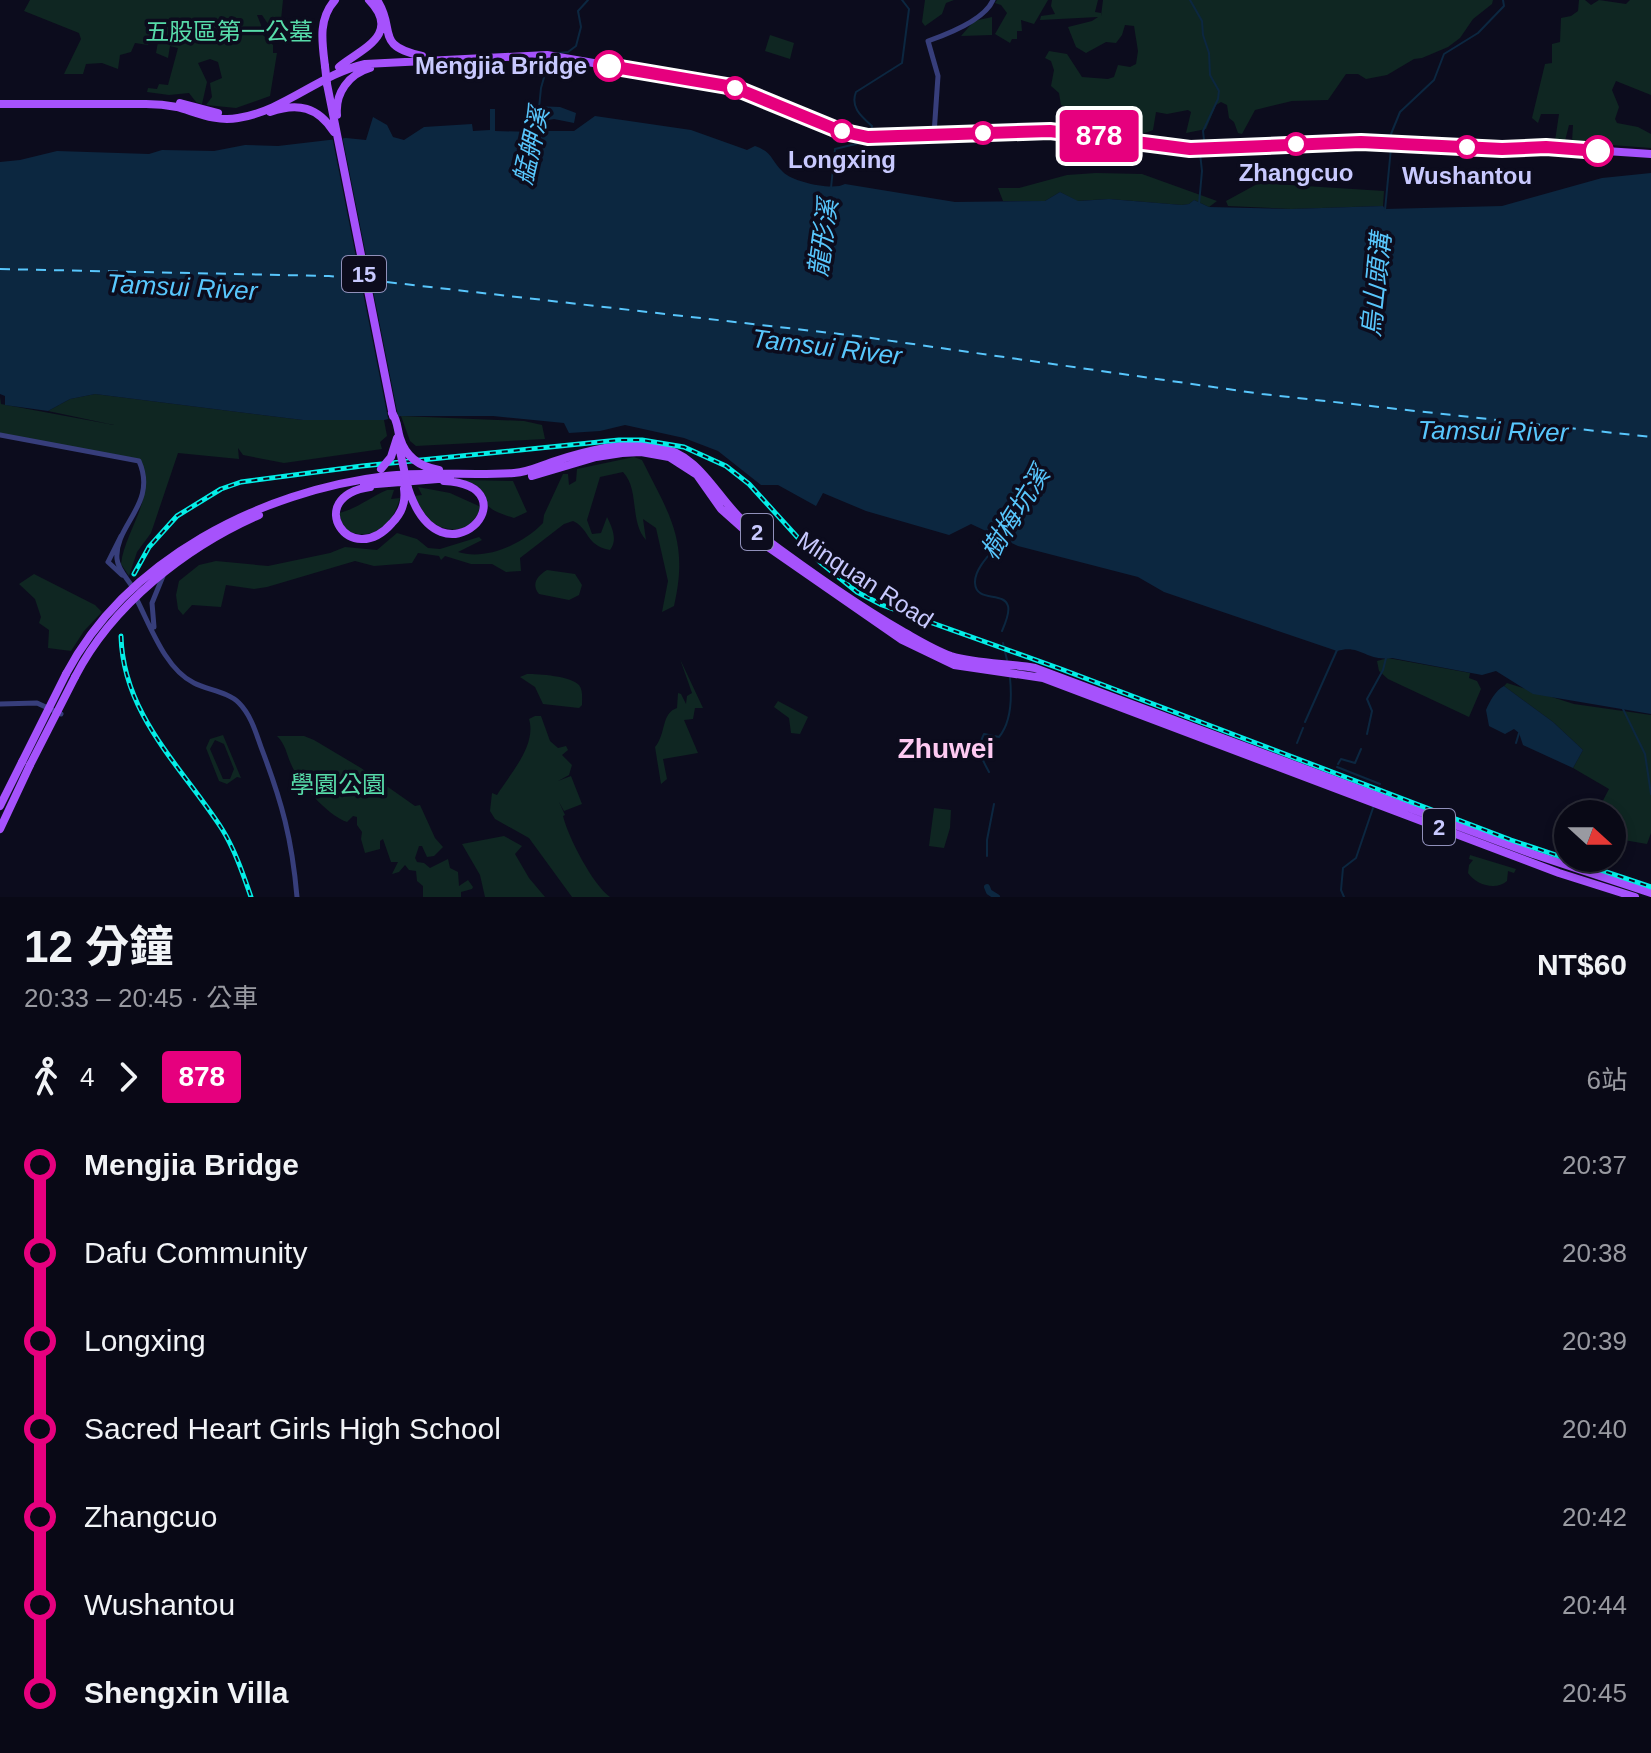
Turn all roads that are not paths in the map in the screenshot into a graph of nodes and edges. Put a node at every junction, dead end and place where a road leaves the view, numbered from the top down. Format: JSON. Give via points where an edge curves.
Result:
{"nodes":[{"id":1,"x":327,"y":0,"type":"edge"},
{"id":2,"x":335,"y":0,"type":"edge"},
{"id":3,"x":369,"y":0,"type":"edge"},
{"id":4,"x":377,"y":0,"type":"edge"},
{"id":5,"x":993,"y":0,"type":"edge"},
{"id":6,"x":551,"y":54,"type":"junction"},
{"id":7,"x":425,"y":59,"type":"junction"},
{"id":8,"x":324,"y":67,"type":"junction"},
{"id":9,"x":339,"y":67,"type":"junction"},
{"id":10,"x":0,"y":102,"type":"edge"},
{"id":11,"x":206,"y":117,"type":"junction"},
{"id":12,"x":934,"y":133,"type":"junction"},
{"id":13,"x":867,"y":134,"type":"junction"},
{"id":14,"x":337,"y":135,"type":"junction"},
{"id":15,"x":1651,"y":152,"type":"edge"},
{"id":16,"x":392,"y":413,"type":"junction"},
{"id":17,"x":0,"y":435,"type":"edge"},
{"id":18,"x":397,"y":437,"type":"junction"},
{"id":19,"x":540,"y":467,"type":"junction"},
{"id":20,"x":405,"y":480,"type":"junction"},
{"id":21,"x":435,"y":480,"type":"junction"},
{"id":22,"x":381,"y":483,"type":"junction"},
{"id":23,"x":336,"y":488,"type":"junction"},
{"id":24,"x":256,"y":510,"type":"junction"},
{"id":25,"x":246,"y":518,"type":"junction"},
{"id":26,"x":129,"y":525,"type":"junction"},
{"id":27,"x":108,"y":562,"type":"junction"},
{"id":28,"x":167,"y":570,"type":"junction"},
{"id":29,"x":122,"y":571,"type":"junction"},
{"id":30,"x":146,"y":583,"type":"junction"},
{"id":31,"x":133,"y":589,"type":"junction"},
{"id":32,"x":155,"y":632,"type":"junction"},
{"id":33,"x":1008,"y":669,"type":"junction"},
{"id":34,"x":0,"y":704,"type":"edge"},
{"id":35,"x":61,"y":714,"type":"dead end"},
{"id":36,"x":1245,"y":751,"type":"junction"},
{"id":37,"x":26,"y":764,"type":"junction"},
{"id":38,"x":0,"y":806,"type":"edge"},
{"id":39,"x":0,"y":829,"type":"edge"},
{"id":40,"x":1651,"y":893,"type":"edge"},
{"id":41,"x":297,"y":897,"type":"edge"},
{"id":42,"x":1635,"y":897,"type":"edge"}],
"edges":[{"from":1,"to":8,"type":"main road","via":[[318,25]]},
{"from":2,"to":8,"type":"main road","via":[[322,28]]},
{"from":3,"to":9,"type":"main road","via":[[379,16],[375,39]]},
{"from":4,"to":7,"type":"main road","via":[[394,46]]},
{"from":5,"to":12,"type":"street","via":[[960,30],[928,41],[938,76]]},
{"from":6,"to":7,"type":"main road","number":"15"},
{"from":6,"to":13,"type":"main road","number":"15","via":[[733,87],[840,131]]},
{"from":6,"to":13,"type":"main road","number":"15","via":[[733,82]]},
{"from":7,"to":9,"type":"main road"},
{"from":7,"to":11,"type":"main road","via":[[356,66],[253,115]]},
{"from":7,"to":14,"type":"main road","number":"15","via":[[424,65],[356,74],[338,99]]},
{"from":8,"to":14,"type":"main road","number":"15","bridge":true},
{"from":9,"to":10,"type":"main road","via":[[237,113],[157,99]]},
{"from":10,"to":11,"type":"main road","via":[[146,104]]},
{"from":11,"to":14,"type":"main road","via":[[239,122],[297,106],[325,119]]},
{"from":12,"to":13,"type":"main road","number":"15"},
{"from":12,"to":15,"type":"main road","number":"15","via":[[1050,129],[1190,144],[1547,142]]},
{"from":14,"to":16,"type":"main road","number":"15"},
{"from":16,"to":18,"type":"main road","number":"15","bridge":true},
{"from":16,"to":19,"type":"main road","bridge":true,"via":[[406,450],[423,466]]},
{"from":17,"to":26,"type":"street","via":[[139,461],[143,491]]},
{"from":18,"to":20,"type":"main road","number":"15","bridge":true},
{"from":18,"to":24,"type":"main road","bridge":true,"via":[[391,457],[375,473],[305,489]]},
{"from":19,"to":20,"type":"main road","name":"Minquan Road","number":"2"},
{"from":19,"to":33,"type":"main road","name":"Minquan Road","number":"2","via":[[612,448],[645,446],[675,452],[701,470],[750,527],[876,616],[945,654]]},
{"from":20,"to":21,"type":"main road","number":"2"},
{"from":20,"to":21,"type":"main road","number":"15","via":[[416,509],[429,524],[459,534],[474,527],[483,507],[478,493],[468,484]]},
{"from":20,"to":22,"type":"main road"},
{"from":20,"to":22,"type":"main road","via":[[403,504],[389,527],[371,538],[350,538],[341,532],[336,514],[341,498]]},
{"from":20,"to":23,"type":"main road","name":"Minquan Road"},
{"from":21,"to":33,"type":"main road","name":"Minquan Road","number":"2","via":[[529,476],[622,453],[669,457],[697,475],[721,509],[749,534],[902,640],[948,663]]},
{"from":22,"to":23,"type":"main road","name":"Minquan Road"},
{"from":23,"to":24,"type":"main road","name":"Minquan Road"},
{"from":23,"to":25,"type":"main road","name":"Minquan Road"},
{"from":24,"to":25,"type":"main road","name":"Minquan Road"},
{"from":25,"to":28,"type":"main road","name":"Minquan Road"},
{"from":25,"to":30,"type":"main road","name":"Minquan Road","via":[[202,538]]},
{"from":26,"to":27,"type":"street"},
{"from":26,"to":29,"type":"street","via":[[117,556]]},
{"from":27,"to":29,"type":"street"},
{"from":27,"to":31,"type":"street"},
{"from":28,"to":30,"type":"main road","name":"Minquan Road"},
{"from":28,"to":32,"type":"street","via":[[152,603]]},
{"from":29,"to":31,"type":"street"},
{"from":30,"to":31,"type":"main road"},
{"from":31,"to":32,"type":"street"},
{"from":31,"to":37,"type":"main road","bridge":true,"via":[[71,676]]},
{"from":32,"to":41,"type":"street","via":[[182,675],[232,698],[251,721],[284,811]]},
{"from":33,"to":36,"type":"main road","name":"Minquan Road","number":"2"},
{"from":34,"to":35,"type":"street","via":[[42,705]]},
{"from":36,"to":40,"type":"main road","number":"2"},
{"from":36,"to":42,"type":"main road","number":"2","via":[[1559,873]]},
{"from":37,"to":38,"type":"main road"},
{"from":37,"to":39,"type":"main road"}]}
